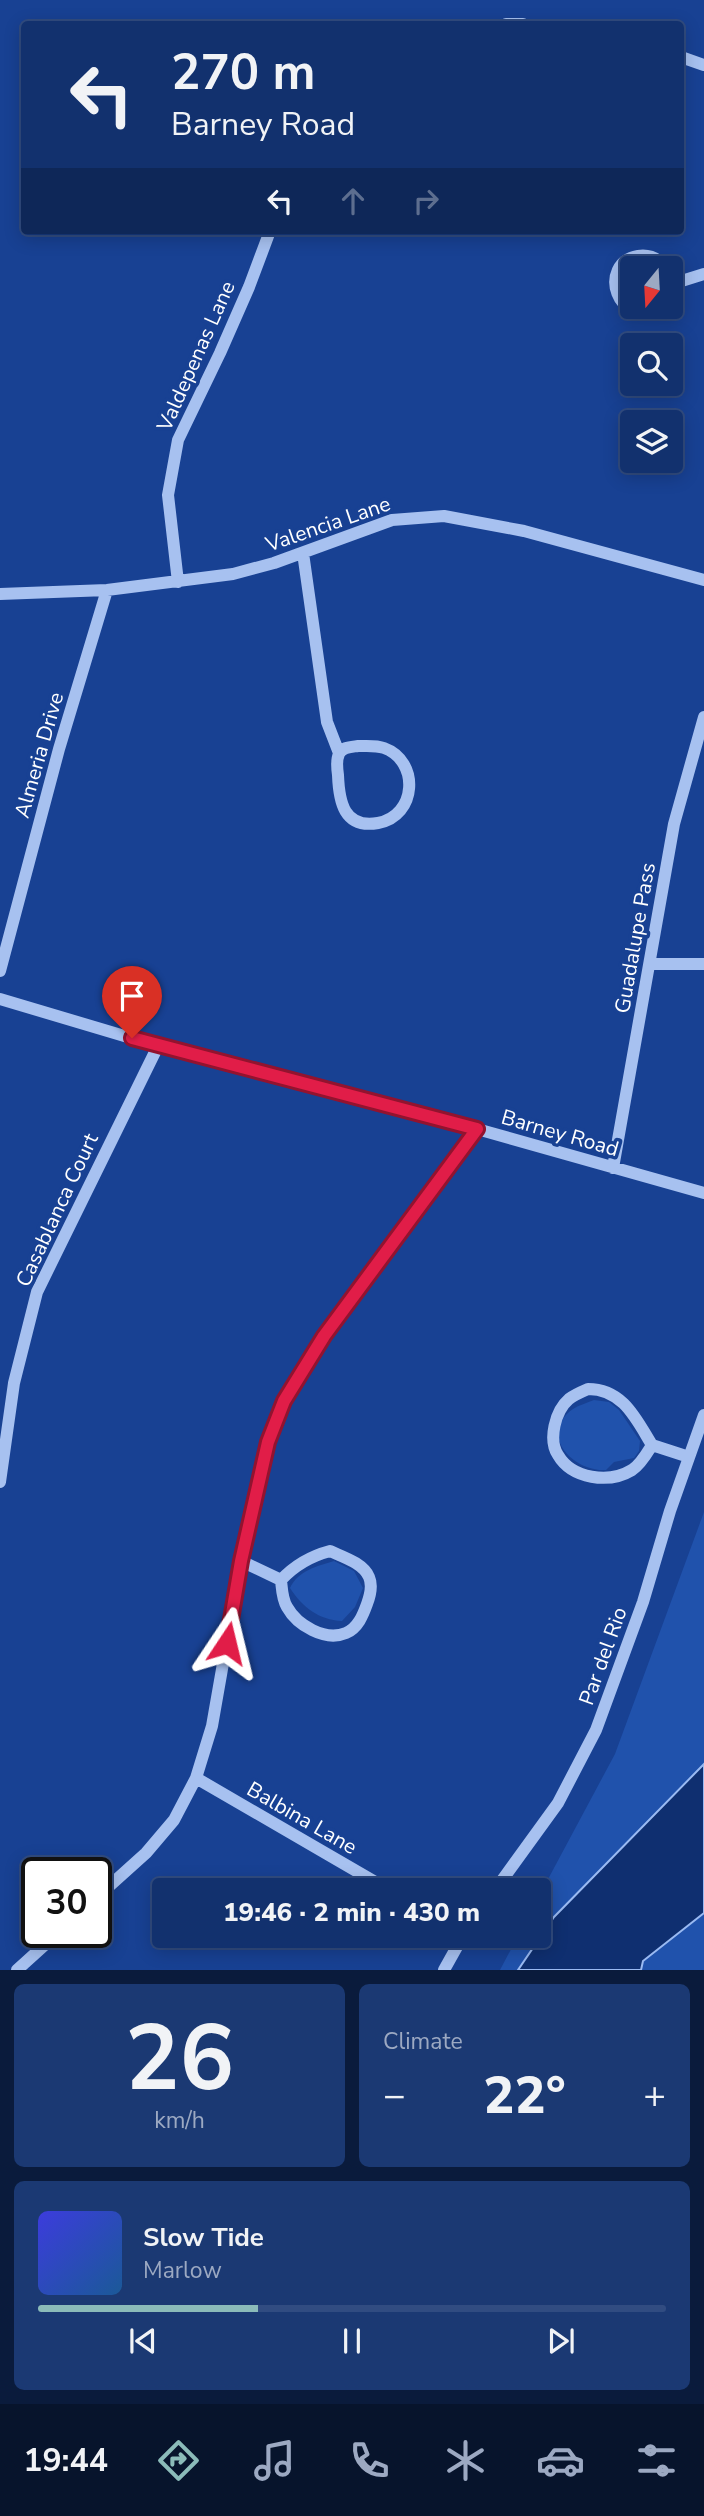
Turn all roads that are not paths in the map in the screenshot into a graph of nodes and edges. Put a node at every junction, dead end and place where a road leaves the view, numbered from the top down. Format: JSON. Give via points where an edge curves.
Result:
{"nodes":[{"id":1,"x":684,"y":58,"type":"edge"},
{"id":2,"x":704,"y":65,"type":"edge"},
{"id":3,"x":268,"y":235,"type":"edge"},
{"id":4,"x":620,"y":270,"type":"edge"},
{"id":5,"x":704,"y":274,"type":"edge"},
{"id":6,"x":683,"y":280,"type":"edge"},
{"id":7,"x":620,"y":299,"type":"edge"},
{"id":8,"x":303,"y":553,"type":"junction"},
{"id":9,"x":704,"y":580,"type":"edge"},
{"id":10,"x":178,"y":582,"type":"junction"},
{"id":11,"x":107,"y":590,"type":"junction"},
{"id":12,"x":0,"y":594,"type":"edge"},
{"id":13,"x":704,"y":717,"type":"edge"},
{"id":14,"x":339,"y":753,"type":"junction"},
{"id":15,"x":651,"y":964,"type":"junction"},
{"id":16,"x":704,"y":964,"type":"edge"},
{"id":17,"x":0,"y":971,"type":"edge"},
{"id":18,"x":0,"y":999,"type":"edge"},
{"id":19,"x":158,"y":1046,"type":"junction"},
{"id":20,"x":477,"y":1129,"type":"junction"},
{"id":21,"x":613,"y":1168,"type":"junction"},
{"id":22,"x":704,"y":1193,"type":"edge"},
{"id":23,"x":704,"y":1415,"type":"edge"},
{"id":24,"x":652,"y":1445,"type":"junction"},
{"id":25,"x":689,"y":1457,"type":"junction"},
{"id":26,"x":0,"y":1482,"type":"edge"},
{"id":27,"x":241,"y":1561,"type":"junction"},
{"id":28,"x":281,"y":1580,"type":"junction"},
{"id":29,"x":196,"y":1778,"type":"junction"},
{"id":30,"x":368,"y":1878,"type":"edge"},
{"id":31,"x":504,"y":1878,"type":"edge"},
{"id":32,"x":112,"y":1884,"type":"edge"},
{"id":33,"x":41,"y":1948,"type":"edge"},
{"id":34,"x":456,"y":1948,"type":"edge"},
{"id":35,"x":17,"y":1970,"type":"edge"},
{"id":36,"x":444,"y":1970,"type":"edge"}],
"edges":[{"from":1,"to":2,"type":"street"},
{"from":3,"to":10,"type":"street","name":"Valdepenas Lane","via":[[230,331],[178,440],[168,495]]},
{"from":4,"to":7,"type":"street","via":[[615,278]]},
{"from":5,"to":6,"type":"street"},
{"from":8,"to":9,"type":"street","name":"Valencia Lane","via":[[393,520],[444,516],[524,531]]},
{"from":8,"to":10,"type":"street","name":"Valencia Lane","via":[[233,574]]},
{"from":8,"to":14,"type":"street","via":[[327,722]]},
{"from":10,"to":11,"type":"street","name":"Valencia Lane"},
{"from":11,"to":12,"type":"street","name":"Valencia Lane"},
{"from":11,"to":17,"type":"street","name":"Almeria Drive"},
{"from":13,"to":15,"type":"street","name":"Guadalupe Pass","via":[[674,824]]},
{"from":14,"to":14,"type":"street","via":[[339,793],[345,812],[356,821],[374,824],[398,813],[408,799],[410,782],[400,758],[377,746],[348,747]]},
{"from":15,"to":16,"type":"street"},
{"from":15,"to":21,"type":"street","name":"Guadalupe Pass"},
{"from":18,"to":19,"type":"street","name":"Barney Road"},
{"from":19,"to":20,"type":"street","name":"Barney Road"},
{"from":19,"to":26,"type":"street","name":"Casablanca Court","via":[[37,1292],[14,1382]]},
{"from":20,"to":21,"type":"street","name":"Barney Road"},
{"from":20,"to":27,"type":"street","via":[[324,1336],[284,1401],[268,1442]]},
{"from":21,"to":22,"type":"street","name":"Barney Road"},
{"from":23,"to":25,"type":"street","name":"Par del Rio"},
{"from":24,"to":24,"type":"street","via":[[622,1399],[596,1389],[568,1400],[558,1416],[553,1441],[569,1467],[585,1476],[605,1478],[633,1470]]},
{"from":24,"to":25,"type":"street"},
{"from":25,"to":31,"type":"street","name":"Par del Rio","via":[[643,1602],[591,1742],[558,1803]]},
{"from":27,"to":28,"type":"street"},
{"from":27,"to":29,"type":"street","via":[[212,1726]]},
{"from":28,"to":28,"type":"street","via":[[288,1609],[306,1628],[331,1636],[358,1625],[371,1589],[369,1576],[358,1563],[330,1551],[316,1555]]},
{"from":29,"to":30,"type":"street","name":"Balbina Lane"},
{"from":29,"to":32,"type":"street","via":[[174,1820]]},
{"from":33,"to":35,"type":"street"},
{"from":34,"to":36,"type":"street"}]}
